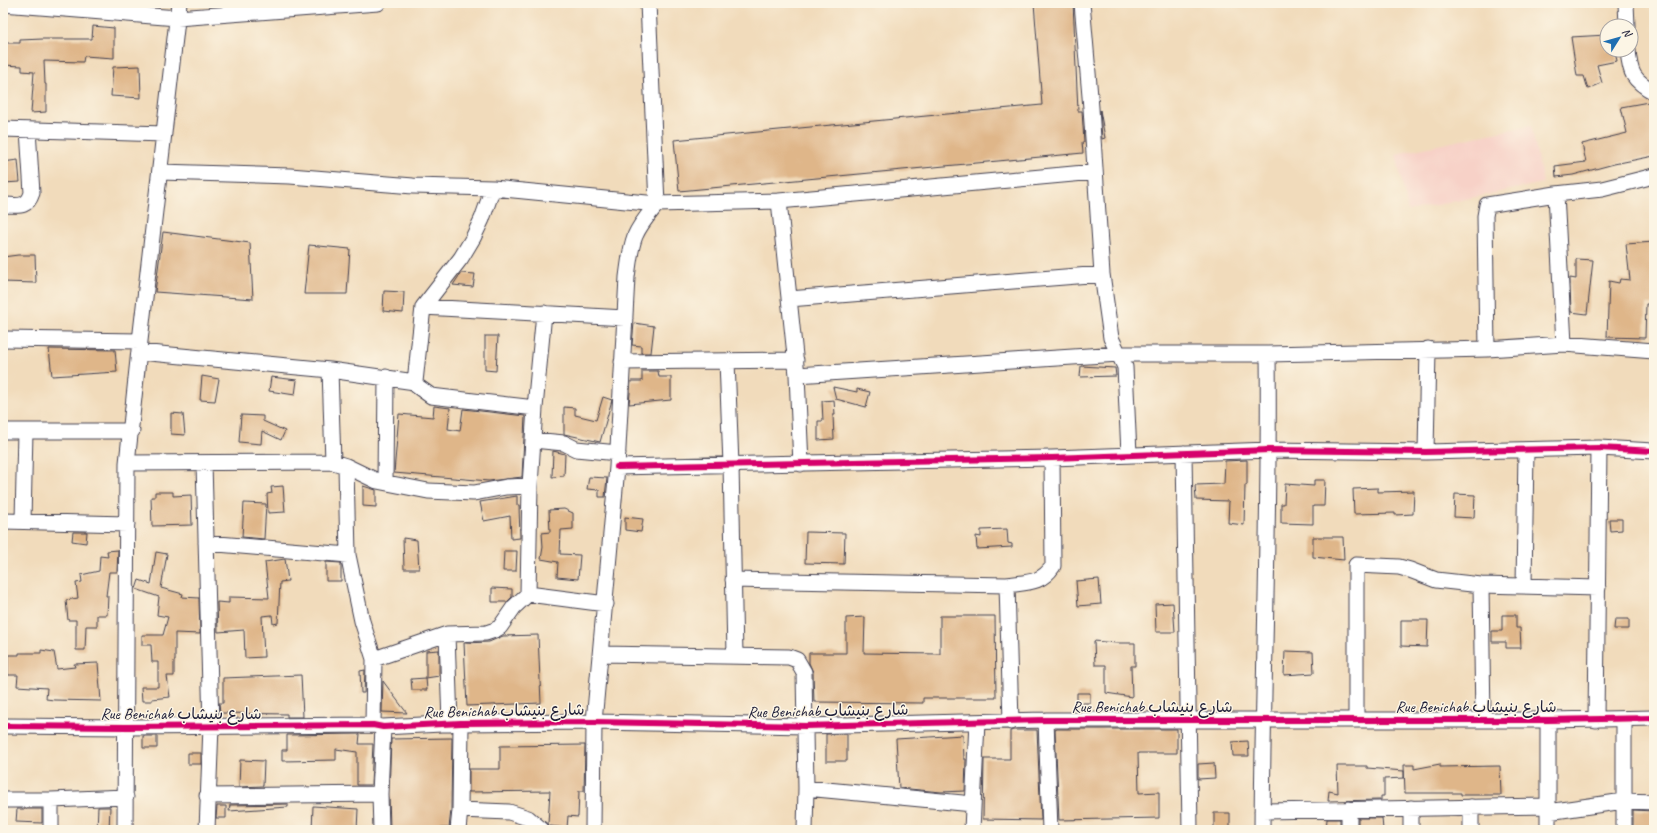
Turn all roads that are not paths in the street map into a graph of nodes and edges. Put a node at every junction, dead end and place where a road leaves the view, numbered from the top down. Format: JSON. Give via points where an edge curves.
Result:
{"nodes":[{"id":1,"x":180,"y":3,"type":"edge"},
{"id":2,"x":378,"y":3,"type":"edge"},
{"id":3,"x":648,"y":3,"type":"edge"},
{"id":4,"x":1082,"y":3,"type":"edge"},
{"id":5,"x":1626,"y":3,"type":"edge"},
{"id":6,"x":3,"y":4,"type":"edge"},
{"id":7,"x":177,"y":18,"type":"junction"},
{"id":8,"x":1627,"y":18,"type":"edge"},
{"id":9,"x":1629,"y":58,"type":"edge"},
{"id":10,"x":1654,"y":92,"type":"edge"},
{"id":11,"x":3,"y":129,"type":"edge"},
{"id":12,"x":28,"y":130,"type":"junction"},
{"id":13,"x":164,"y":134,"type":"junction"},
{"id":14,"x":160,"y":172,"type":"junction"},
{"id":15,"x":1095,"y":172,"type":"junction"},
{"id":16,"x":1654,"y":176,"type":"edge"},
{"id":17,"x":493,"y":188,"type":"junction"},
{"id":18,"x":1556,"y":194,"type":"junction"},
{"id":19,"x":778,"y":201,"type":"junction"},
{"id":20,"x":657,"y":204,"type":"junction"},
{"id":21,"x":3,"y":205,"type":"edge"},
{"id":22,"x":1102,"y":274,"type":"junction"},
{"id":23,"x":789,"y":299,"type":"junction"},
{"id":24,"x":423,"y":307,"type":"junction"},
{"id":25,"x":544,"y":313,"type":"junction"},
{"id":26,"x":625,"y":318,"type":"junction"},
{"id":27,"x":3,"y":339,"type":"edge"},
{"id":28,"x":1564,"y":344,"type":"junction"},
{"id":29,"x":139,"y":347,"type":"junction"},
{"id":30,"x":1487,"y":348,"type":"junction"},
{"id":31,"x":1428,"y":349,"type":"junction"},
{"id":32,"x":1654,"y":351,"type":"edge"},
{"id":33,"x":1119,"y":354,"type":"junction"},
{"id":34,"x":1268,"y":354,"type":"junction"},
{"id":35,"x":796,"y":360,"type":"junction"},
{"id":36,"x":727,"y":361,"type":"junction"},
{"id":37,"x":622,"y":362,"type":"junction"},
{"id":38,"x":330,"y":370,"type":"junction"},
{"id":39,"x":797,"y":375,"type":"junction"},
{"id":40,"x":386,"y":377,"type":"junction"},
{"id":41,"x":415,"y":382,"type":"junction"},
{"id":42,"x":535,"y":408,"type":"junction"},
{"id":43,"x":3,"y":431,"type":"edge"},
{"id":44,"x":25,"y":431,"type":"junction"},
{"id":45,"x":132,"y":431,"type":"junction"},
{"id":46,"x":533,"y":440,"type":"junction"},
{"id":47,"x":1599,"y":448,"type":"junction"},
{"id":48,"x":1269,"y":450,"type":"junction"},
{"id":49,"x":1526,"y":450,"type":"junction"},
{"id":50,"x":1654,"y":450,"type":"edge"},
{"id":51,"x":1426,"y":452,"type":"junction"},
{"id":52,"x":1184,"y":453,"type":"junction"},
{"id":53,"x":1129,"y":454,"type":"junction"},
{"id":54,"x":1052,"y":458,"type":"junction"},
{"id":55,"x":618,"y":460,"type":"junction"},
{"id":56,"x":204,"y":462,"type":"junction"},
{"id":57,"x":127,"y":463,"type":"junction"},
{"id":58,"x":340,"y":464,"type":"junction"},
{"id":59,"x":801,"y":464,"type":"junction"},
{"id":60,"x":731,"y":465,"type":"junction"},
{"id":61,"x":385,"y":482,"type":"junction"},
{"id":62,"x":530,"y":486,"type":"junction"},
{"id":63,"x":3,"y":520,"type":"edge"},
{"id":64,"x":23,"y":521,"type":"junction"},
{"id":65,"x":127,"y":524,"type":"junction"},
{"id":66,"x":206,"y":543,"type":"junction"},
{"id":67,"x":348,"y":555,"type":"junction"},
{"id":68,"x":733,"y":580,"type":"junction"},
{"id":69,"x":1007,"y":585,"type":"junction"},
{"id":70,"x":1481,"y":585,"type":"junction"},
{"id":71,"x":1524,"y":586,"type":"junction"},
{"id":72,"x":1598,"y":588,"type":"junction"},
{"id":73,"x":528,"y":594,"type":"junction"},
{"id":74,"x":606,"y":604,"type":"junction"},
{"id":75,"x":447,"y":634,"type":"junction"},
{"id":76,"x":601,"y":654,"type":"junction"},
{"id":77,"x":736,"y":655,"type":"junction"},
{"id":78,"x":374,"y":659,"type":"junction"},
{"id":79,"x":1654,"y":718,"type":"edge"},
{"id":80,"x":1624,"y":719,"type":"junction"},
{"id":81,"x":1046,"y":720,"type":"junction"},
{"id":82,"x":1188,"y":720,"type":"junction"},
{"id":83,"x":1262,"y":720,"type":"junction"},
{"id":84,"x":1356,"y":720,"type":"junction"},
{"id":85,"x":1483,"y":720,"type":"junction"},
{"id":86,"x":1548,"y":720,"type":"junction"},
{"id":87,"x":1596,"y":720,"type":"junction"},
{"id":88,"x":594,"y":722,"type":"junction"},
{"id":89,"x":977,"y":722,"type":"junction"},
{"id":90,"x":1011,"y":722,"type":"junction"},
{"id":91,"x":455,"y":723,"type":"junction"},
{"id":92,"x":3,"y":726,"type":"edge"},
{"id":93,"x":211,"y":726,"type":"junction"},
{"id":94,"x":378,"y":726,"type":"junction"},
{"id":95,"x":805,"y":726,"type":"junction"},
{"id":96,"x":126,"y":727,"type":"junction"},
{"id":97,"x":806,"y":788,"type":"junction"},
{"id":98,"x":380,"y":794,"type":"junction"},
{"id":99,"x":207,"y":796,"type":"junction"},
{"id":100,"x":126,"y":797,"type":"junction"},
{"id":101,"x":3,"y":800,"type":"edge"},
{"id":102,"x":51,"y":800,"type":"junction"},
{"id":103,"x":1624,"y":801,"type":"junction"},
{"id":104,"x":1654,"y":802,"type":"edge"},
{"id":105,"x":973,"y":804,"type":"junction"},
{"id":106,"x":1471,"y":807,"type":"junction"},
{"id":107,"x":1411,"y":808,"type":"junction"},
{"id":108,"x":1349,"y":809,"type":"junction"},
{"id":109,"x":1548,"y":809,"type":"junction"},
{"id":110,"x":460,"y":810,"type":"junction"},
{"id":111,"x":1262,"y":811,"type":"junction"},
{"id":112,"x":51,"y":830,"type":"edge"},
{"id":113,"x":125,"y":830,"type":"edge"},
{"id":114,"x":207,"y":830,"type":"edge"},
{"id":115,"x":381,"y":830,"type":"edge"},
{"id":116,"x":458,"y":830,"type":"edge"},
{"id":117,"x":542,"y":830,"type":"edge"},
{"id":118,"x":594,"y":830,"type":"edge"},
{"id":119,"x":805,"y":830,"type":"edge"},
{"id":120,"x":972,"y":830,"type":"edge"},
{"id":121,"x":1050,"y":830,"type":"edge"},
{"id":122,"x":1190,"y":830,"type":"edge"},
{"id":123,"x":1262,"y":830,"type":"edge"},
{"id":124,"x":1349,"y":830,"type":"edge"},
{"id":125,"x":1411,"y":830,"type":"edge"},
{"id":126,"x":1471,"y":830,"type":"edge"},
{"id":127,"x":1548,"y":830,"type":"edge"},
{"id":128,"x":1624,"y":830,"type":"edge"}],
"edges":[{"from":1,"to":7,"type":"street"},
{"from":2,"to":7,"type":"street"},
{"from":3,"to":20,"type":"street"},
{"from":4,"to":15,"type":"street"},
{"from":5,"to":8,"type":"street"},
{"from":6,"to":7,"type":"street"},
{"from":7,"to":13,"type":"street"},
{"from":9,"to":10,"type":"street","via":[[1632,74],[1640,84]]},
{"from":11,"to":12,"type":"street"},
{"from":12,"to":13,"type":"street"},
{"from":12,"to":21,"type":"street","via":[[32,193],[29,201],[23,205]]},
{"from":13,"to":14,"type":"street"},
{"from":14,"to":17,"type":"street","via":[[290,176],[413,186]]},
{"from":14,"to":29,"type":"street"},
{"from":15,"to":19,"type":"street"},
{"from":15,"to":22,"type":"street"},
{"from":16,"to":18,"type":"street","via":[[1602,189]]},
{"from":17,"to":20,"type":"street"},
{"from":17,"to":24,"type":"street","via":[[474,238]]},
{"from":18,"to":28,"type":"street"},
{"from":18,"to":30,"type":"street","via":[[1487,205]]},
{"from":19,"to":20,"type":"street"},
{"from":19,"to":23,"type":"street"},
{"from":20,"to":26,"type":"street","via":[[635,236],[626,292]]},
{"from":22,"to":23,"type":"street"},
{"from":22,"to":33,"type":"street","via":[[1111,338]]},
{"from":23,"to":35,"type":"street"},
{"from":24,"to":25,"type":"street"},
{"from":24,"to":41,"type":"street"},
{"from":25,"to":26,"type":"street"},
{"from":25,"to":42,"type":"street"},
{"from":26,"to":37,"type":"street"},
{"from":27,"to":29,"type":"street"},
{"from":28,"to":30,"type":"street"},
{"from":28,"to":32,"type":"street"},
{"from":29,"to":38,"type":"street"},
{"from":29,"to":45,"type":"street"},
{"from":30,"to":31,"type":"street"},
{"from":31,"to":34,"type":"street"},
{"from":31,"to":51,"type":"street"},
{"from":33,"to":34,"type":"street"},
{"from":33,"to":39,"type":"street"},
{"from":33,"to":53,"type":"street","via":[[1126,376]]},
{"from":34,"to":48,"type":"street"},
{"from":35,"to":36,"type":"street"},
{"from":35,"to":39,"type":"street"},
{"from":36,"to":37,"type":"street"},
{"from":36,"to":60,"type":"street"},
{"from":37,"to":55,"type":"street"},
{"from":38,"to":40,"type":"street"},
{"from":38,"to":58,"type":"street"},
{"from":39,"to":59,"type":"street"},
{"from":40,"to":41,"type":"street"},
{"from":40,"to":61,"type":"street"},
{"from":41,"to":42,"type":"street","via":[[416,386],[431,396]]},
{"from":42,"to":46,"type":"street"},
{"from":43,"to":44,"type":"street"},
{"from":44,"to":45,"type":"street"},
{"from":44,"to":64,"type":"street"},
{"from":45,"to":57,"type":"street"},
{"from":46,"to":55,"type":"street","via":[[564,443],[576,449]]},
{"from":46,"to":62,"type":"street"},
{"from":47,"to":49,"type":"street"},
{"from":47,"to":50,"type":"street"},
{"from":47,"to":72,"type":"street"},
{"from":48,"to":51,"type":"street"},
{"from":48,"to":52,"type":"street"},
{"from":48,"to":83,"type":"street"},
{"from":49,"to":51,"type":"street"},
{"from":49,"to":71,"type":"street"},
{"from":52,"to":53,"type":"street"},
{"from":52,"to":82,"type":"street"},
{"from":53,"to":54,"type":"street"},
{"from":54,"to":59,"type":"street"},
{"from":54,"to":69,"type":"street","via":[[1053,566],[1046,576],[1039,580]]},
{"from":55,"to":60,"type":"street"},
{"from":55,"to":74,"type":"street"},
{"from":56,"to":57,"type":"street"},
{"from":56,"to":58,"type":"street"},
{"from":56,"to":66,"type":"street"},
{"from":57,"to":65,"type":"street"},
{"from":58,"to":61,"type":"street","via":[[377,481]]},
{"from":58,"to":67,"type":"street"},
{"from":59,"to":60,"type":"street"},
{"from":60,"to":68,"type":"street"},
{"from":61,"to":62,"type":"street","via":[[428,491],[456,493]]},
{"from":62,"to":73,"type":"street"},
{"from":63,"to":64,"type":"street"},
{"from":64,"to":65,"type":"street"},
{"from":65,"to":96,"type":"street"},
{"from":66,"to":67,"type":"street"},
{"from":66,"to":93,"type":"street"},
{"from":67,"to":78,"type":"street","via":[[362,621]]},
{"from":68,"to":69,"type":"street"},
{"from":68,"to":77,"type":"street"},
{"from":69,"to":90,"type":"street"},
{"from":70,"to":71,"type":"street"},
{"from":70,"to":84,"type":"street","via":[[1436,580],[1399,567],[1356,565]]},
{"from":70,"to":85,"type":"street"},
{"from":71,"to":72,"type":"street"},
{"from":72,"to":87,"type":"street"},
{"from":73,"to":74,"type":"street"},
{"from":73,"to":75,"type":"street","via":[[495,630],[486,633]]},
{"from":74,"to":76,"type":"street"},
{"from":75,"to":78,"type":"street"},
{"from":75,"to":91,"type":"street"},
{"from":76,"to":77,"type":"street"},
{"from":76,"to":88,"type":"street"},
{"from":77,"to":95,"type":"street","via":[[789,657],[797,660],[804,672]]},
{"from":78,"to":94,"type":"street"},
{"from":79,"to":80,"type":"street","name":"Rue Benichab شارع بنيشاب"},
{"from":80,"to":87,"type":"street","name":"Rue Benichab شارع بنيشاب"},
{"from":80,"to":103,"type":"street"},
{"from":81,"to":82,"type":"street","name":"Rue Benichab شارع بنيشاب"},
{"from":81,"to":90,"type":"street","name":"Rue Benichab شارع بنيشاب"},
{"from":81,"to":121,"type":"street"},
{"from":82,"to":83,"type":"street","name":"Rue Benichab شارع بنيشاب"},
{"from":82,"to":122,"type":"street"},
{"from":83,"to":84,"type":"street","name":"Rue Benichab شارع بنيشاب"},
{"from":83,"to":111,"type":"street"},
{"from":84,"to":85,"type":"street","name":"Rue Benichab شارع بنيشاب"},
{"from":85,"to":86,"type":"street","name":"Rue Benichab شارع بنيشاب"},
{"from":86,"to":87,"type":"street","name":"Rue Benichab شارع بنيشاب"},
{"from":86,"to":109,"type":"street"},
{"from":88,"to":91,"type":"street","name":"Rue Benichab شارع بنيشاب"},
{"from":88,"to":95,"type":"street","name":"Rue Benichab شارع بنيشاب"},
{"from":88,"to":118,"type":"street"},
{"from":89,"to":90,"type":"street","name":"Rue Benichab شارع بنيشاب"},
{"from":89,"to":95,"type":"street","name":"Rue Benichab شارع بنيشاب"},
{"from":89,"to":105,"type":"street"},
{"from":91,"to":94,"type":"street","name":"Rue Benichab شارع بنيشاب"},
{"from":91,"to":110,"type":"street"},
{"from":92,"to":96,"type":"street","name":"Rue Benichab شارع بنيشاب"},
{"from":93,"to":94,"type":"street","name":"Rue Benichab شارع بنيشاب"},
{"from":93,"to":96,"type":"street","name":"Rue Benichab شارع بنيشاب"},
{"from":93,"to":99,"type":"street"},
{"from":94,"to":98,"type":"street"},
{"from":95,"to":97,"type":"street"},
{"from":96,"to":100,"type":"street"},
{"from":97,"to":105,"type":"street"},
{"from":97,"to":119,"type":"street"},
{"from":98,"to":99,"type":"street"},
{"from":98,"to":115,"type":"street"},
{"from":99,"to":114,"type":"street"},
{"from":100,"to":102,"type":"street"},
{"from":100,"to":113,"type":"street"},
{"from":101,"to":102,"type":"street"},
{"from":102,"to":112,"type":"street"},
{"from":103,"to":104,"type":"street"},
{"from":103,"to":109,"type":"street"},
{"from":103,"to":128,"type":"street"},
{"from":105,"to":120,"type":"street"},
{"from":106,"to":107,"type":"street"},
{"from":106,"to":109,"type":"street"},
{"from":106,"to":126,"type":"street"},
{"from":107,"to":108,"type":"street"},
{"from":107,"to":125,"type":"street"},
{"from":108,"to":111,"type":"street"},
{"from":108,"to":124,"type":"street"},
{"from":109,"to":127,"type":"street"},
{"from":110,"to":116,"type":"street"},
{"from":110,"to":117,"type":"street","via":[[510,812],[528,818]]},
{"from":111,"to":123,"type":"street"}]}
